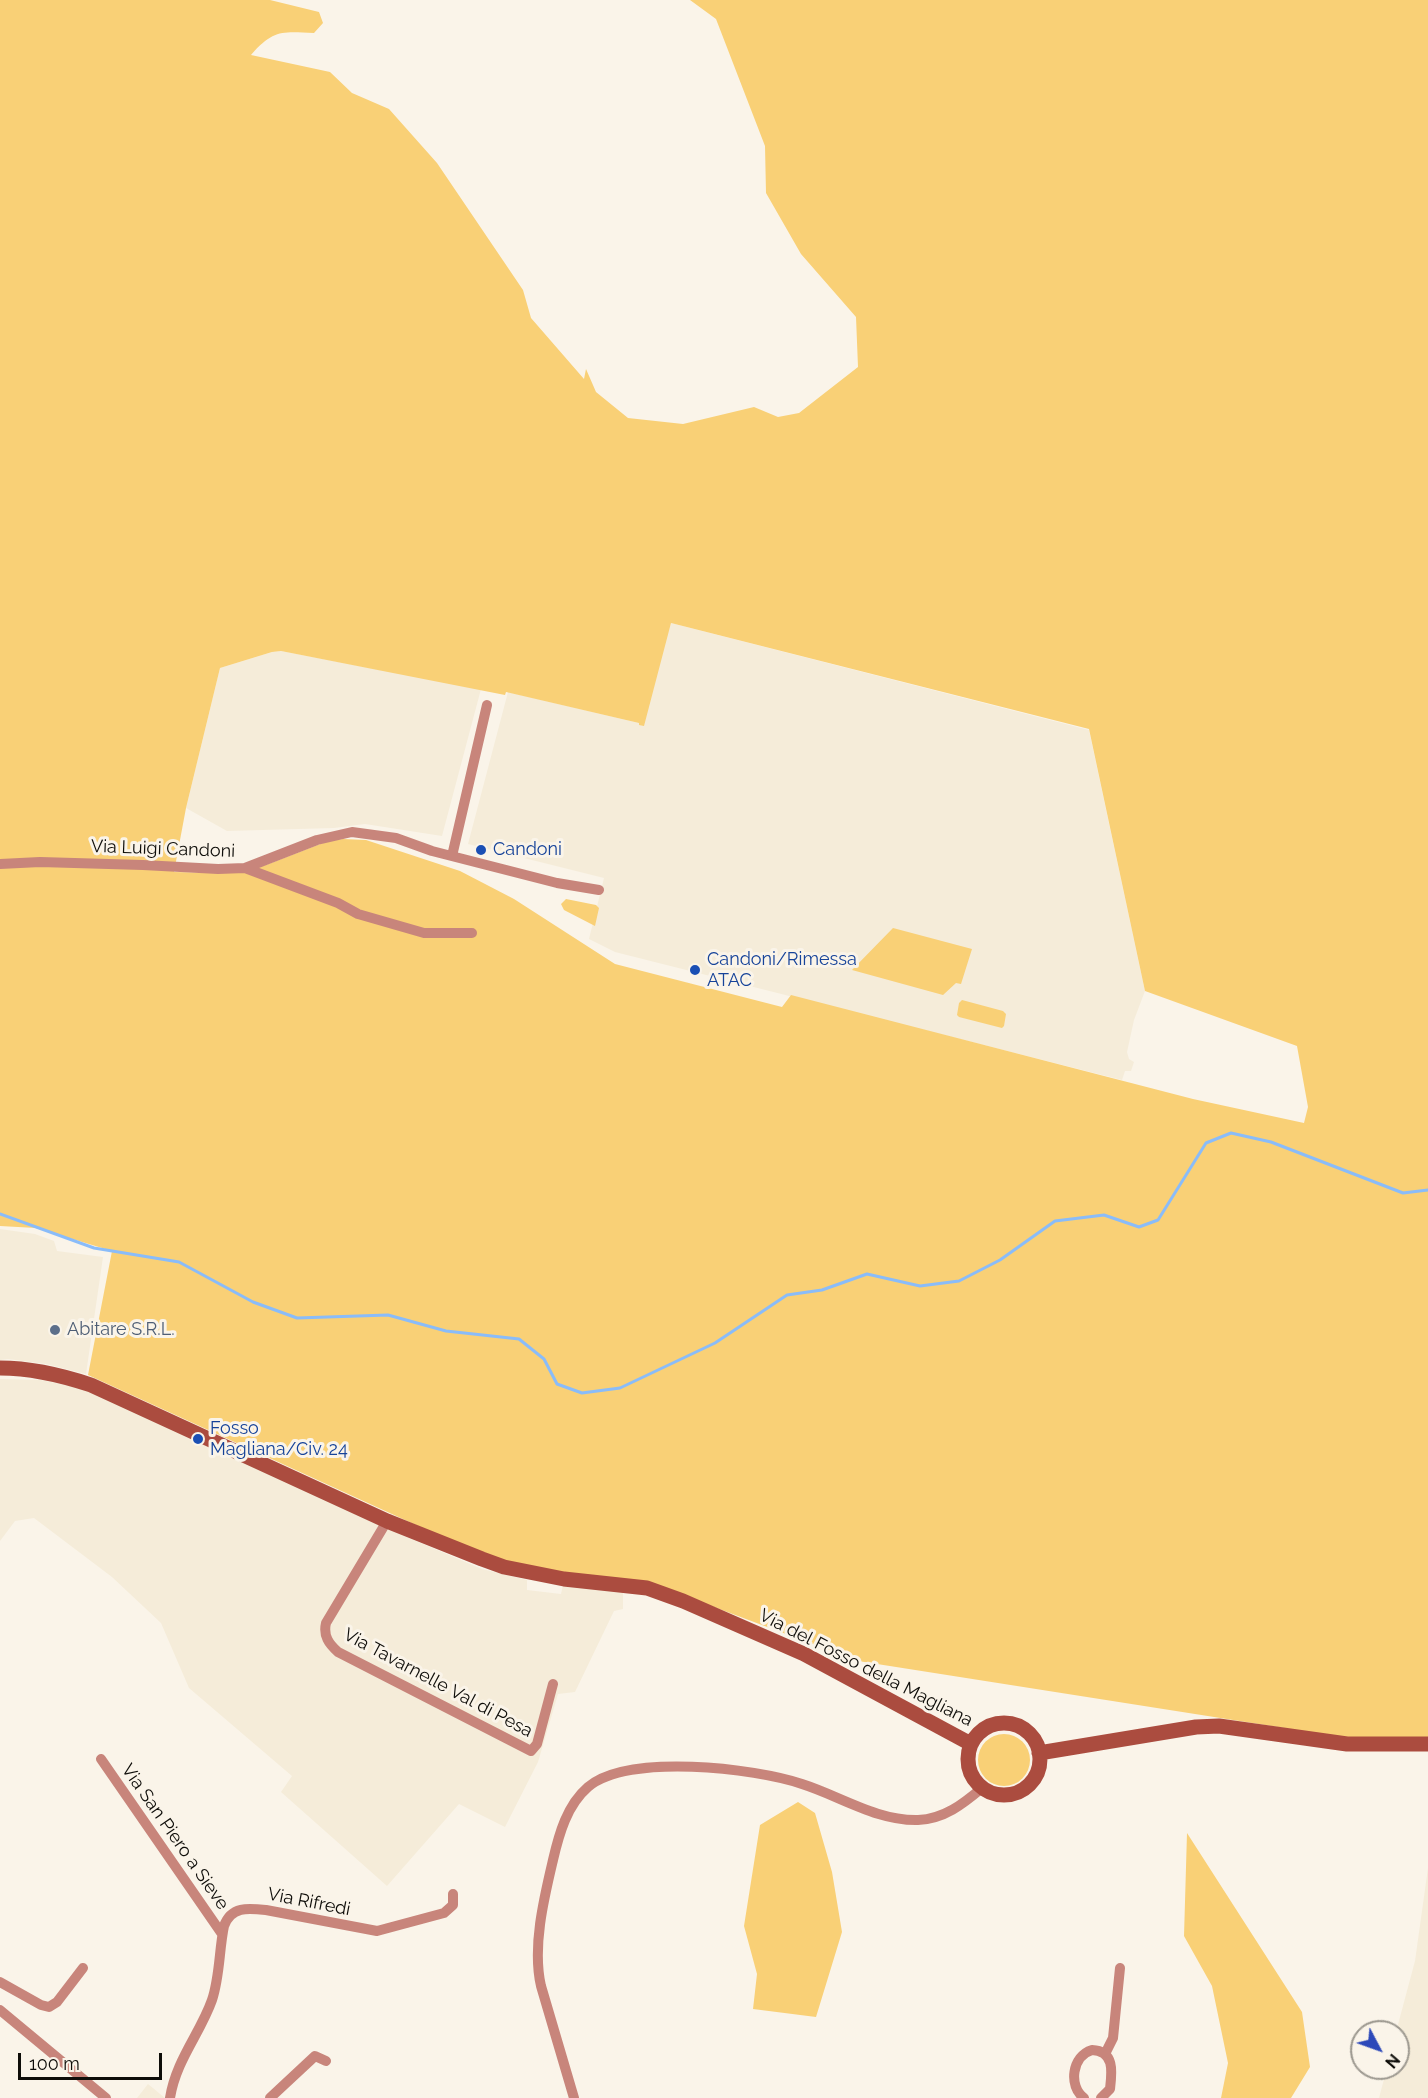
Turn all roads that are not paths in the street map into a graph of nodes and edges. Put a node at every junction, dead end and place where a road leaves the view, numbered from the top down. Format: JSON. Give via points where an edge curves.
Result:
{"nodes":[{"id":1,"x":487,"y":705,"type":"dead end"},
{"id":2,"x":452,"y":856,"type":"junction"},
{"id":3,"x":0,"y":864,"type":"edge"},
{"id":4,"x":245,"y":868,"type":"junction"},
{"id":5,"x":599,"y":890,"type":"dead end"},
{"id":6,"x":472,"y":933,"type":"dead end"},
{"id":7,"x":0,"y":1368,"type":"edge"},
{"id":8,"x":387,"y":1521,"type":"junction"},
{"id":9,"x":553,"y":1684,"type":"dead end"},
{"id":10,"x":971,"y":1744,"type":"junction"},
{"id":11,"x":1428,"y":1744,"type":"edge"},
{"id":12,"x":1039,"y":1753,"type":"junction"},
{"id":13,"x":101,"y":1759,"type":"dead end"},
{"id":14,"x":982,"y":1788,"type":"junction"},
{"id":15,"x":453,"y":1894,"type":"dead end"},
{"id":16,"x":222,"y":1934,"type":"junction"},
{"id":17,"x":83,"y":1968,"type":"dead end"},
{"id":18,"x":1120,"y":1968,"type":"dead end"},
{"id":19,"x":0,"y":1982,"type":"edge"},
{"id":20,"x":0,"y":2010,"type":"edge"},
{"id":21,"x":1105,"y":2054,"type":"junction"},
{"id":22,"x":326,"y":2061,"type":"dead end"},
{"id":23,"x":106,"y":2098,"type":"edge"},
{"id":24,"x":170,"y":2098,"type":"edge"},
{"id":25,"x":270,"y":2098,"type":"edge"},
{"id":26,"x":574,"y":2098,"type":"edge"},
{"id":27,"x":1084,"y":2098,"type":"edge"},
{"id":28,"x":1101,"y":2098,"type":"edge"}],
"edges":[{"from":1,"to":2,"type":"street"},
{"from":2,"to":4,"type":"street","name":"Via Luigi Candoni","via":[[396,838],[352,831]]},
{"from":2,"to":5,"type":"street","name":"Via Luigi Candoni"},
{"from":3,"to":4,"type":"street","name":"Via Luigi Candoni"},
{"from":4,"to":6,"type":"street","via":[[358,914],[413,930]]},
{"from":7,"to":8,"type":"street","name":"Via del Fosso della Magliana","via":[[27,1368],[92,1384]]},
{"from":8,"to":9,"type":"street","name":"Via Tavarnelle Val di Pesa","via":[[326,1623],[324,1633],[333,1648],[531,1751],[537,1744]]},
{"from":8,"to":10,"type":"street","name":"Via del Fosso della Magliana","via":[[504,1567],[564,1579],[647,1588],[683,1601],[804,1654]]},
{"from":10,"to":12,"type":"street","name":"Via del Fosso della Magliana","via":[[986,1728],[1008,1724],[1027,1733]]},
{"from":10,"to":14,"type":"street","name":"Via del Fosso della Magliana","via":[[969,1770]]},
{"from":11,"to":12,"type":"street","via":[[1347,1744],[1196,1726]]},
{"from":12,"to":14,"type":"street","via":[[1034,1778],[1017,1793],[1004,1795]]},
{"from":13,"to":16,"type":"street","name":"Via San Piero a Sieve"},
{"from":14,"to":26,"type":"street","via":[[950,1812],[917,1820],[885,1816],[799,1783],[729,1770],[654,1767],[619,1773],[591,1785],[574,1804],[558,1838],[537,1949],[539,1980]]},
{"from":15,"to":16,"type":"street","name":"Via Rifredi","via":[[449,1910],[377,1931],[248,1908],[230,1915]]},
{"from":16,"to":24,"type":"street","name":"Via Rifredi","via":[[214,1994],[180,2062]]},
{"from":17,"to":19,"type":"street","via":[[49,2007]]},
{"from":18,"to":21,"type":"street","via":[[1113,2038]]},
{"from":20,"to":23,"type":"street"},
{"from":21,"to":27,"type":"street","via":[[1092,2050],[1078,2059],[1074,2085]]},
{"from":21,"to":28,"type":"street","via":[[1112,2068],[1110,2089]]},
{"from":22,"to":25,"type":"street","via":[[315,2056]]}]}
